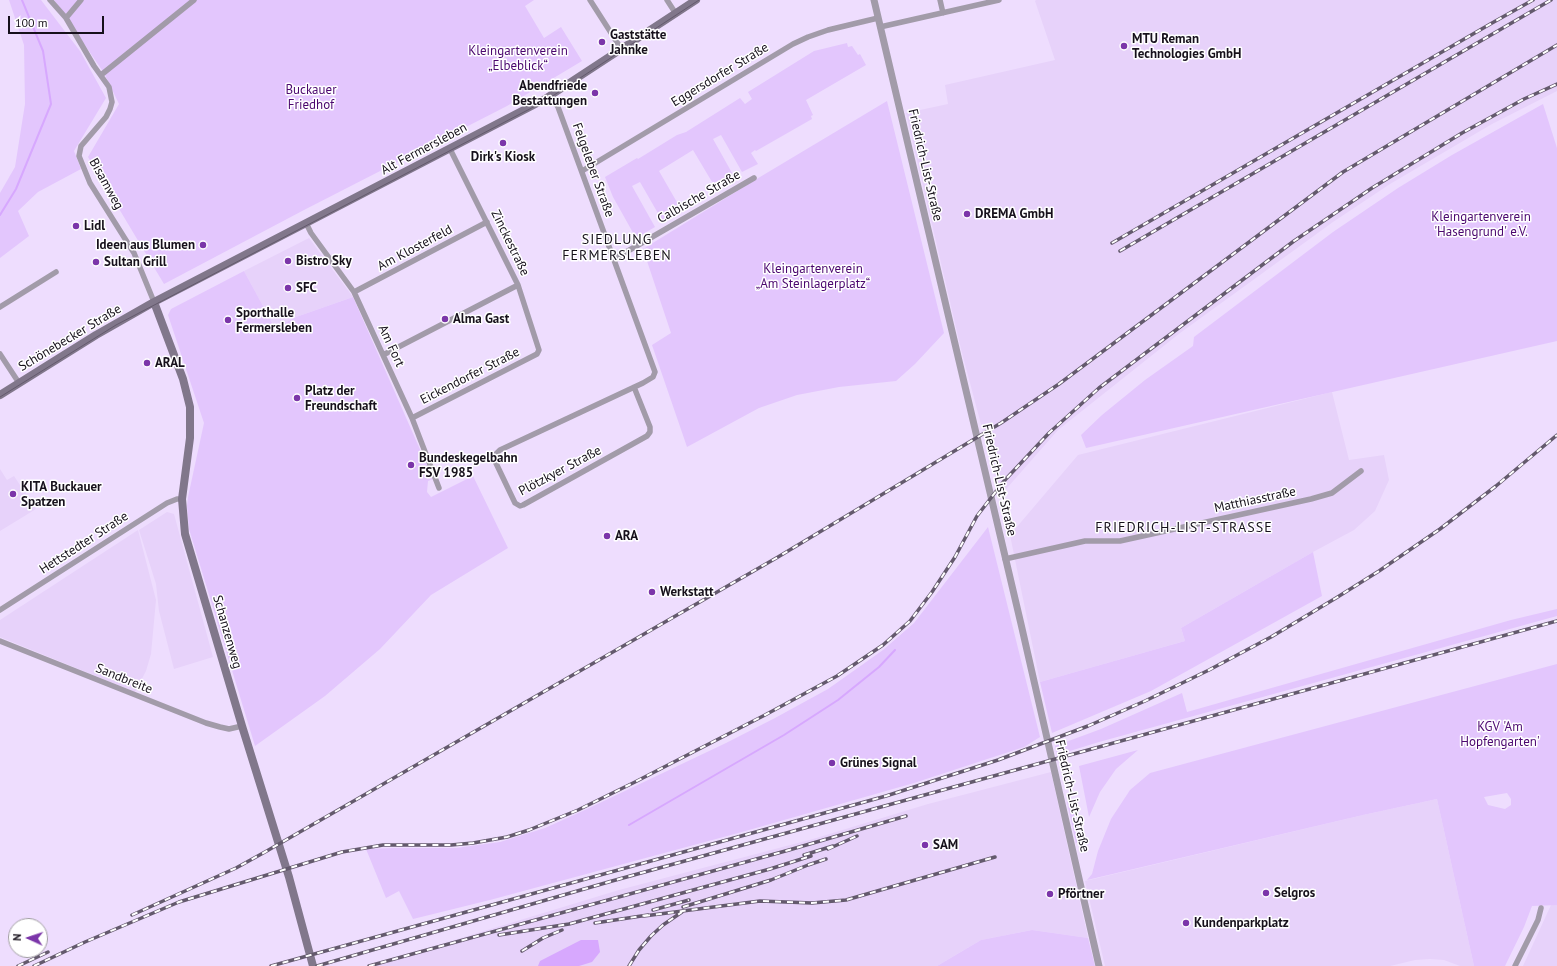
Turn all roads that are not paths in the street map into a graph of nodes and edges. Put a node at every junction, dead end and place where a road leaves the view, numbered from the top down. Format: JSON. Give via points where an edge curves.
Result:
{"nodes":[{"id":1,"x":50,"y":0,"type":"edge"},
{"id":2,"x":81,"y":0,"type":"edge"},
{"id":3,"x":194,"y":0,"type":"edge"},
{"id":4,"x":590,"y":0,"type":"edge"},
{"id":5,"x":667,"y":0,"type":"edge"},
{"id":6,"x":696,"y":0,"type":"edge"},
{"id":7,"x":874,"y":0,"type":"edge"},
{"id":8,"x":940,"y":0,"type":"edge"},
{"id":9,"x":996,"y":0,"type":"edge"},
{"id":10,"x":943,"y":13,"type":"junction"},
{"id":11,"x":676,"y":14,"type":"junction"},
{"id":12,"x":66,"y":18,"type":"junction"},
{"id":13,"x":878,"y":18,"type":"junction"},
{"id":14,"x":880,"y":28,"type":"junction"},
{"id":15,"x":622,"y":50,"type":"junction"},
{"id":16,"x":101,"y":75,"type":"junction"},
{"id":17,"x":551,"y":96,"type":"junction"},
{"id":18,"x":450,"y":149,"type":"junction"},
{"id":19,"x":582,"y":171,"type":"junction"},
{"id":20,"x":754,"y":178,"type":"dead end"},
{"id":21,"x":487,"y":222,"type":"junction"},
{"id":22,"x":306,"y":224,"type":"junction"},
{"id":23,"x":614,"y":259,"type":"junction"},
{"id":24,"x":56,"y":272,"type":"dead end"},
{"id":25,"x":518,"y":285,"type":"junction"},
{"id":26,"x":354,"y":292,"type":"junction"},
{"id":27,"x":154,"y":302,"type":"junction"},
{"id":28,"x":0,"y":307,"type":"edge"},
{"id":29,"x":538,"y":352,"type":"joint"},
{"id":30,"x":0,"y":354,"type":"edge"},
{"id":31,"x":384,"y":355,"type":"junction"},
{"id":32,"x":19,"y":383,"type":"junction"},
{"id":33,"x":643,"y":383,"type":"joint"},
{"id":34,"x":634,"y":387,"type":"junction"},
{"id":35,"x":0,"y":396,"type":"edge"},
{"id":36,"x":412,"y":418,"type":"junction"},
{"id":37,"x":1361,"y":471,"type":"dead end"},
{"id":38,"x":439,"y":488,"type":"dead end"},
{"id":39,"x":182,"y":499,"type":"junction"},
{"id":40,"x":1005,"y":559,"type":"junction"},
{"id":41,"x":0,"y":610,"type":"edge"},
{"id":42,"x":0,"y":641,"type":"edge"},
{"id":43,"x":242,"y":726,"type":"junction"},
{"id":44,"x":1541,"y":908,"type":"dead end"},
{"id":45,"x":313,"y":966,"type":"edge"},
{"id":46,"x":1099,"y":966,"type":"edge"},
{"id":47,"x":1515,"y":966,"type":"edge"}],
"edges":[{"from":1,"to":12,"type":"street","name":"Bisamweg"},
{"from":2,"to":12,"type":"street"},
{"from":3,"to":16,"type":"street"},
{"from":4,"to":15,"type":"street"},
{"from":5,"to":11,"type":"street"},
{"from":6,"to":11,"type":"main road","name":"Alt Fermersleben"},
{"from":7,"to":13,"type":"street","name":"Friedrich-List-Straße"},
{"from":8,"to":10,"type":"street"},
{"from":9,"to":10,"type":"street"},
{"from":10,"to":14,"type":"street"},
{"from":11,"to":15,"type":"main road","name":"Alt Fermersleben"},
{"from":12,"to":16,"type":"street","name":"Bisamweg"},
{"from":13,"to":14,"type":"street","name":"Friedrich-List-Straße"},
{"from":13,"to":19,"type":"street","name":"Eggersdorfer Straße","via":[[828,30],[793,44]]},
{"from":14,"to":40,"type":"street","name":"Friedrich-List-Straße"},
{"from":15,"to":17,"type":"main road","name":"Alt Fermersleben"},
{"from":16,"to":27,"type":"street","name":"Bisamweg","via":[[109,87],[112,102],[106,117],[80,146],[79,156],[90,183],[136,257]]},
{"from":17,"to":18,"type":"main road","name":"Alt Fermersleben"},
{"from":17,"to":19,"type":"street","name":"Felgeleber Straße","via":[[558,107]]},
{"from":18,"to":21,"type":"street","name":"Zinckestraße"},
{"from":18,"to":22,"type":"main road","name":"Alt Fermersleben"},
{"from":19,"to":23,"type":"street","name":"Felgeleber Straße"},
{"from":20,"to":23,"type":"street","name":"Calbische Straße"},
{"from":21,"to":25,"type":"street","name":"Zinckestraße"},
{"from":21,"to":26,"type":"street","name":"Am Klosterfeld"},
{"from":22,"to":26,"type":"street","name":"Am Fort"},
{"from":22,"to":27,"type":"main road","name":"Alt Fermersleben"},
{"from":23,"to":33,"type":"street","name":"Felgeleber Straße","via":[[655,372],[653,377]]},
{"from":24,"to":28,"type":"street"},
{"from":25,"to":29,"type":"street","name":"Zinckestraße"},
{"from":25,"to":31,"type":"street"},
{"from":26,"to":31,"type":"street","name":"Am Fort"},
{"from":27,"to":32,"type":"main road","name":"Schönebecker Straße"},
{"from":27,"to":39,"type":"main road","name":"Schanzenweg","via":[[183,379],[190,407],[190,438]]},
{"from":29,"to":36,"type":"street","name":"Eickendorfer Straße"},
{"from":30,"to":32,"type":"street"},
{"from":31,"to":36,"type":"street","name":"Am Fort"},
{"from":32,"to":35,"type":"main road","name":"Schönebecker Straße"},
{"from":33,"to":34,"type":"street","name":"Plötzkyer Straße"},
{"from":34,"to":34,"type":"street","name":"Plötzkyer Straße","via":[[495,454],[494,459],[516,503],[523,505],[647,436],[650,427]]},
{"from":36,"to":38,"type":"street","name":"Am Fort"},
{"from":37,"to":40,"type":"street","name":"Matthiasstraße","via":[[1332,493],[1311,499],[1125,540],[1085,541]]},
{"from":39,"to":41,"type":"street","name":"Hettstedter Straße","via":[[167,503]]},
{"from":39,"to":43,"type":"main road","name":"Schanzenweg","via":[[187,541]]},
{"from":40,"to":46,"type":"street","name":"Friedrich-List-Straße"},
{"from":42,"to":43,"type":"street","name":"Sandbreite","via":[[213,725],[229,728]]},
{"from":43,"to":45,"type":"main road","name":"Schanzenweg","via":[[289,877]]},
{"from":44,"to":47,"type":"street","via":[[1538,920]]}]}
